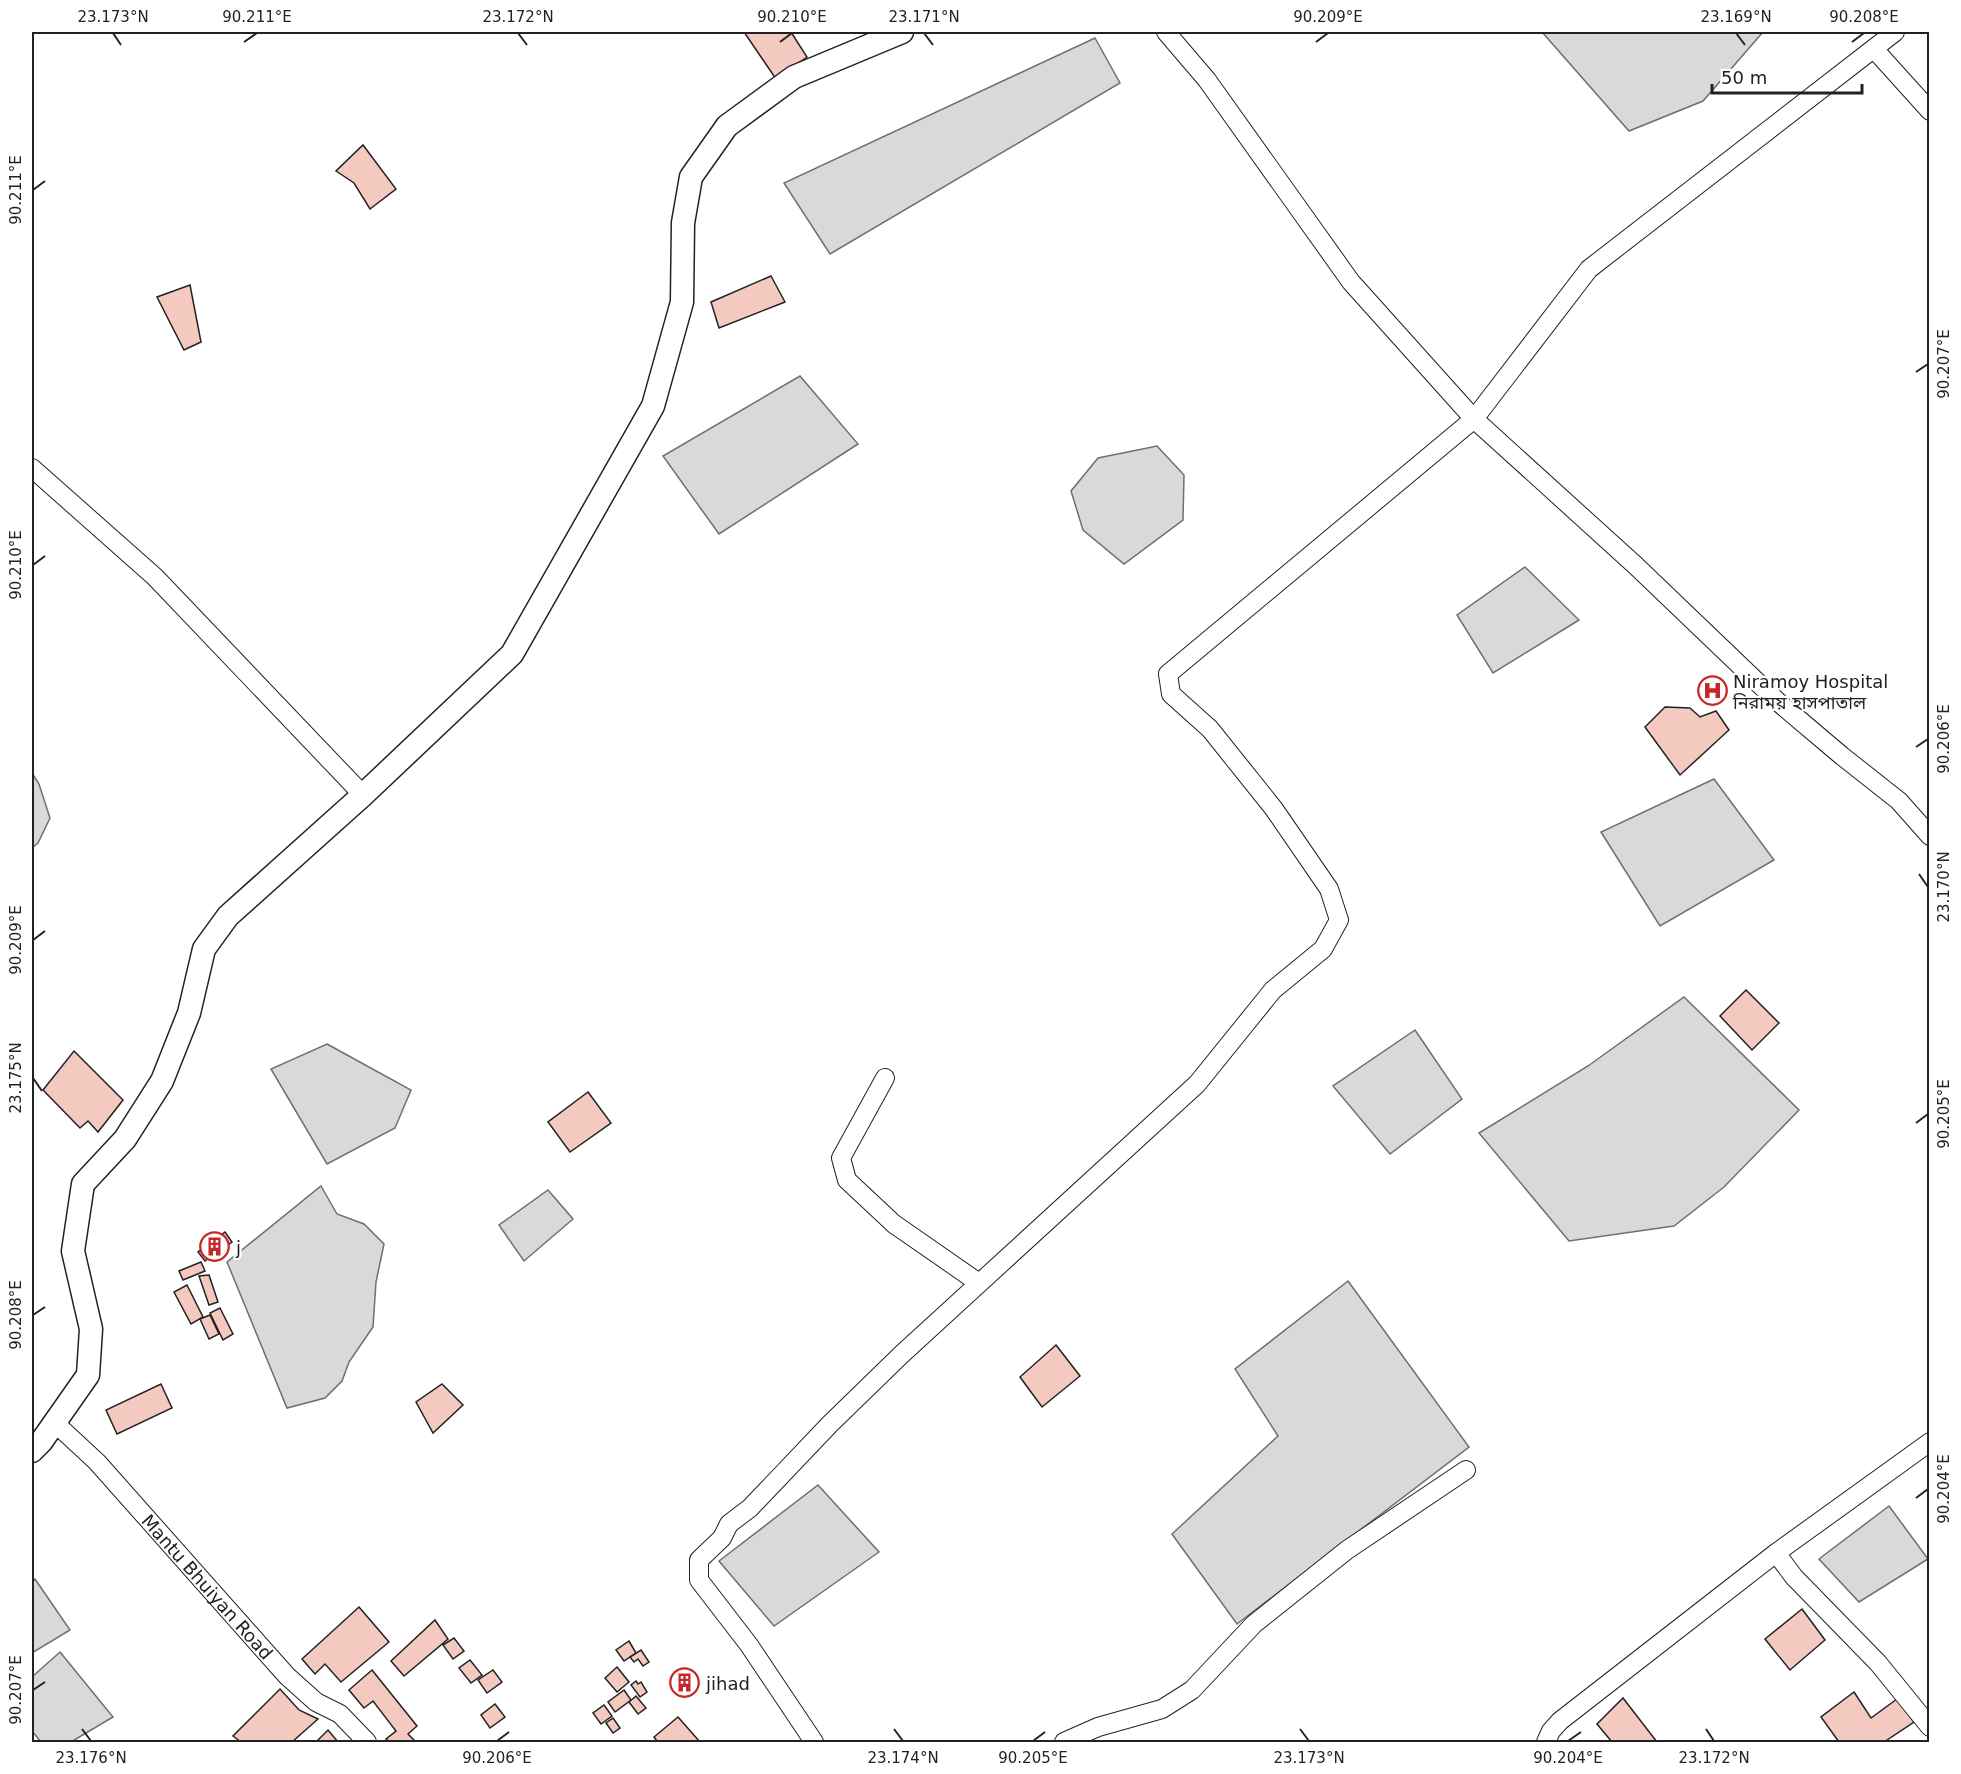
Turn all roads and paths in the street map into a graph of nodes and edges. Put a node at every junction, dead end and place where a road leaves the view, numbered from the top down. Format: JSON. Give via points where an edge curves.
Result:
{"nodes":[{"id":1,"x":902,"y":32,"type":"edge"},
{"id":2,"x":1166,"y":32,"type":"edge"},
{"id":3,"x":1895,"y":32,"type":"edge"},
{"id":4,"x":1874,"y":49,"type":"junction"},
{"id":5,"x":1929,"y":111,"type":"edge"},
{"id":6,"x":1474,"y":419,"type":"junction"},
{"id":7,"x":32,"y":468,"type":"edge"},
{"id":8,"x":363,"y":795,"type":"junction"},
{"id":9,"x":1929,"y":836,"type":"edge"},
{"id":10,"x":885,"y":1078,"type":"dead end"},
{"id":11,"x":979,"y":1283,"type":"junction"},
{"id":12,"x":55,"y":1423,"type":"junction"},
{"id":13,"x":1929,"y":1442,"type":"edge"},
{"id":14,"x":32,"y":1451,"type":"edge"},
{"id":15,"x":1466,"y":1470,"type":"dead end"},
{"id":16,"x":1776,"y":1553,"type":"junction"},
{"id":17,"x":1929,"y":1727,"type":"edge"},
{"id":18,"x":367,"y":1743,"type":"edge"},
{"id":19,"x":814,"y":1743,"type":"edge"},
{"id":20,"x":1064,"y":1743,"type":"edge"},
{"id":21,"x":1546,"y":1743,"type":"edge"}],
"edges":[{"from":1,"to":8,"type":"street","via":[[794,77],[727,126],[691,177],[683,223],[682,302],[653,406],[512,654]]},
{"from":2,"to":6,"type":"street","via":[[1207,80],[1351,282]]},
{"from":3,"to":4,"type":"street"},
{"from":4,"to":5,"type":"street"},
{"from":4,"to":6,"type":"street","via":[[1589,269]]},
{"from":6,"to":9,"type":"street","via":[[1777,701],[1899,801]]},
{"from":6,"to":11,"type":"street","via":[[1168,674],[1171,694],[1210,729],[1274,809],[1329,889],[1339,920],[1323,949],[1273,990],[1197,1084]]},
{"from":7,"to":8,"type":"street","via":[[155,577]]},
{"from":8,"to":12,"type":"street","via":[[228,916],[204,949],[189,1013],[162,1081],[125,1140],[83,1184],[73,1251],[91,1329],[88,1375]]},
{"from":10,"to":11,"type":"street","via":[[841,1158],[847,1180],[894,1224]]},
{"from":11,"to":19,"type":"street","via":[[838,1416],[750,1508],[729,1524],[722,1538],[699,1560],[699,1580],[749,1645]]},
{"from":12,"to":14,"type":"street"},
{"from":12,"to":18,"type":"street","name":"Mantu Bhuiyan Road","via":[[97,1462],[287,1676],[316,1701],[340,1714]]},
{"from":13,"to":16,"type":"street"},
{"from":15,"to":20,"type":"street","via":[[1347,1550],[1254,1624],[1192,1690],[1162,1709],[1098,1727]]},
{"from":16,"to":17,"type":"street","via":[[1794,1577],[1878,1663]]},
{"from":16,"to":21,"type":"street","via":[[1560,1721]]}]}
